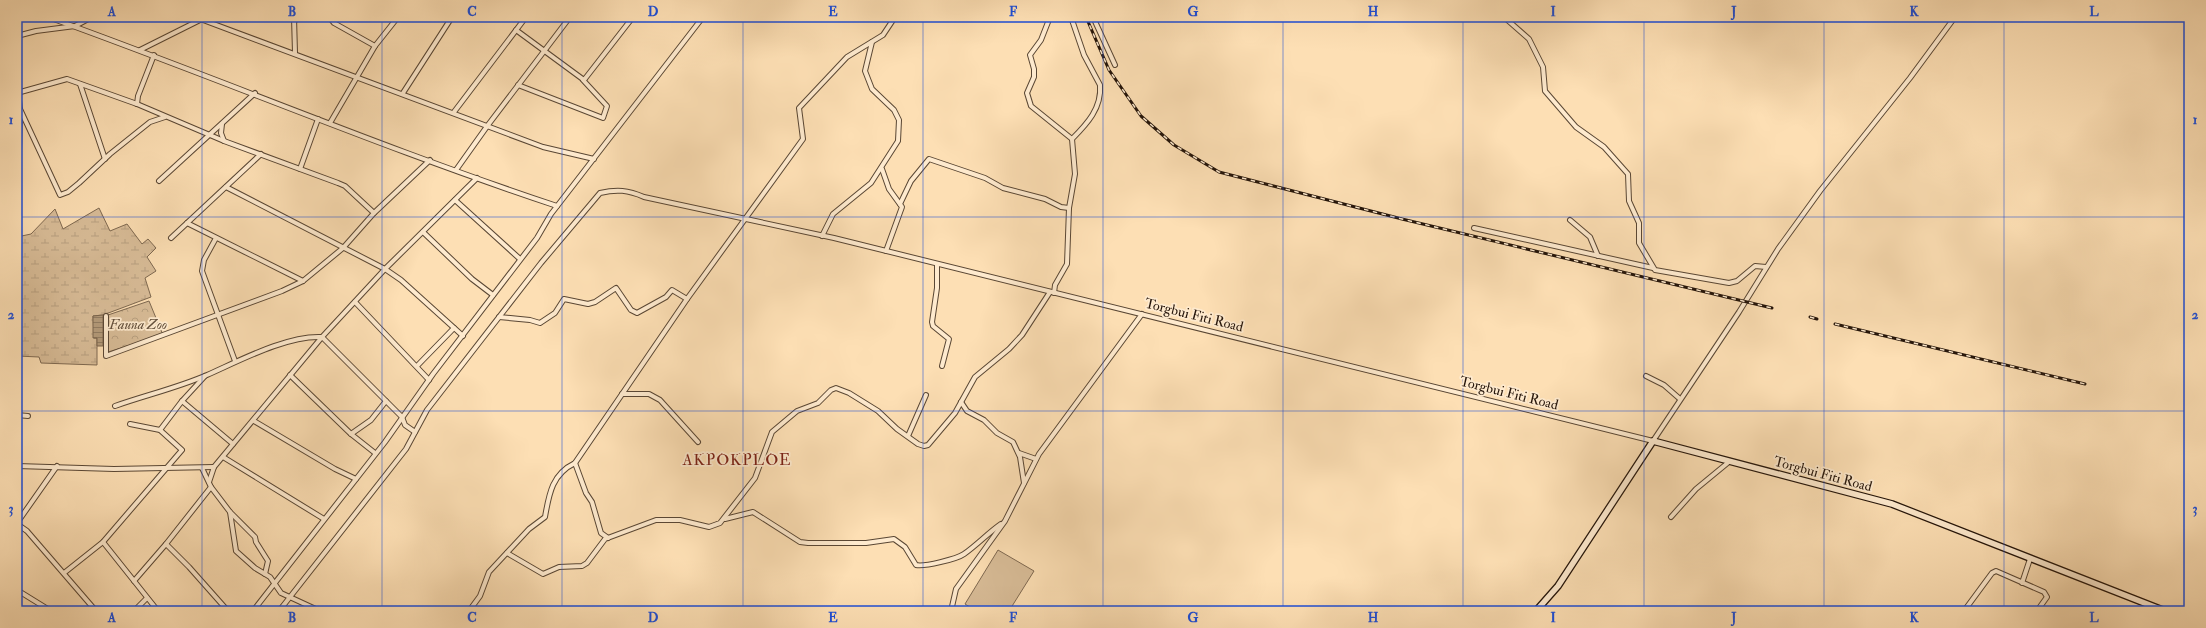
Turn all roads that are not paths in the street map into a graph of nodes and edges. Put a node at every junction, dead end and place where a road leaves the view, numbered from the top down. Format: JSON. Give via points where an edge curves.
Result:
{"nodes":[{"id":1,"x":48,"y":17,"type":"edge"},
{"id":2,"x":92,"y":17,"type":"edge"},
{"id":3,"x":195,"y":17,"type":"edge"},
{"id":4,"x":206,"y":17,"type":"edge"},
{"id":5,"x":302,"y":17,"type":"edge"},
{"id":6,"x":329,"y":17,"type":"edge"},
{"id":7,"x":398,"y":17,"type":"edge"},
{"id":8,"x":452,"y":17,"type":"edge"},
{"id":9,"x":526,"y":17,"type":"edge"},
{"id":10,"x":570,"y":17,"type":"edge"},
{"id":11,"x":632,"y":17,"type":"edge"},
{"id":12,"x":703,"y":17,"type":"edge"},
{"id":13,"x":895,"y":17,"type":"edge"},
{"id":14,"x":1050,"y":17,"type":"edge"},
{"id":15,"x":1071,"y":17,"type":"edge"},
{"id":16,"x":1093,"y":17,"type":"edge"},
{"id":17,"x":1504,"y":17,"type":"edge"},
{"id":18,"x":1955,"y":17,"type":"edge"},
{"id":19,"x":53,"y":18,"type":"edge"},
{"id":20,"x":294,"y":19,"type":"edge"},
{"id":21,"x":201,"y":20,"type":"junction"},
{"id":22,"x":75,"y":26,"type":"junction"},
{"id":23,"x":516,"y":30,"type":"junction"},
{"id":24,"x":17,"y":36,"type":"edge"},
{"id":25,"x":872,"y":42,"type":"junction"},
{"id":26,"x":375,"y":46,"type":"junction"},
{"id":27,"x":140,"y":50,"type":"junction"},
{"id":28,"x":544,"y":51,"type":"junction"},
{"id":29,"x":295,"y":53,"type":"junction"},
{"id":30,"x":154,"y":55,"type":"junction"},
{"id":31,"x":1115,"y":65,"type":"dead end"},
{"id":32,"x":357,"y":76,"type":"junction"},
{"id":33,"x":584,"y":80,"type":"junction"},
{"id":34,"x":80,"y":84,"type":"junction"},
{"id":35,"x":518,"y":85,"type":"junction"},
{"id":36,"x":17,"y":92,"type":"edge"},
{"id":37,"x":255,"y":93,"type":"junction"},
{"id":38,"x":403,"y":93,"type":"junction"},
{"id":39,"x":137,"y":104,"type":"junction"},
{"id":40,"x":20,"y":109,"type":"junction"},
{"id":41,"x":454,"y":112,"type":"junction"},
{"id":42,"x":165,"y":117,"type":"junction"},
{"id":43,"x":318,"y":119,"type":"junction"},
{"id":44,"x":330,"y":123,"type":"junction"},
{"id":45,"x":222,"y":124,"type":"junction"},
{"id":46,"x":488,"y":125,"type":"junction"},
{"id":47,"x":210,"y":135,"type":"junction"},
{"id":48,"x":1072,"y":139,"type":"junction"},
{"id":49,"x":224,"y":141,"type":"junction"},
{"id":50,"x":261,"y":154,"type":"junction"},
{"id":51,"x":105,"y":159,"type":"junction"},
{"id":52,"x":594,"y":159,"type":"junction"},
{"id":53,"x":430,"y":160,"type":"junction"},
{"id":54,"x":300,"y":168,"type":"junction"},
{"id":55,"x":882,"y":169,"type":"junction"},
{"id":56,"x":456,"y":170,"type":"junction"},
{"id":57,"x":477,"y":178,"type":"junction"},
{"id":58,"x":158,"y":181,"type":"dead end"},
{"id":59,"x":226,"y":187,"type":"junction"},
{"id":60,"x":18,"y":192,"type":"edge"},
{"id":61,"x":455,"y":200,"type":"junction"},
{"id":62,"x":900,"y":204,"type":"junction"},
{"id":63,"x":557,"y":206,"type":"junction"},
{"id":64,"x":1069,"y":208,"type":"junction"},
{"id":65,"x":374,"y":213,"type":"junction"},
{"id":66,"x":747,"y":219,"type":"junction"},
{"id":67,"x":1570,"y":220,"type":"dead end"},
{"id":68,"x":187,"y":223,"type":"junction"},
{"id":69,"x":1474,"y":228,"type":"dead end"},
{"id":70,"x":423,"y":232,"type":"junction"},
{"id":71,"x":822,"y":236,"type":"junction"},
{"id":72,"x":171,"y":238,"type":"dead end"},
{"id":73,"x":216,"y":238,"type":"junction"},
{"id":74,"x":343,"y":248,"type":"junction"},
{"id":75,"x":886,"y":251,"type":"junction"},
{"id":76,"x":1598,"y":256,"type":"junction"},
{"id":77,"x":520,"y":259,"type":"junction"},
{"id":78,"x":937,"y":264,"type":"junction"},
{"id":79,"x":1654,"y":268,"type":"junction"},
{"id":80,"x":1766,"y":268,"type":"junction"},
{"id":81,"x":385,"y":269,"type":"junction"},
{"id":82,"x":303,"y":281,"type":"junction"},
{"id":83,"x":1052,"y":292,"type":"junction"},
{"id":84,"x":492,"y":295,"type":"junction"},
{"id":85,"x":687,"y":299,"type":"junction"},
{"id":86,"x":355,"y":302,"type":"junction"},
{"id":87,"x":219,"y":314,"type":"junction"},
{"id":88,"x":1142,"y":314,"type":"junction"},
{"id":89,"x":106,"y":316,"type":"dead end"},
{"id":90,"x":499,"y":317,"type":"junction"},
{"id":91,"x":454,"y":328,"type":"junction"},
{"id":92,"x":462,"y":336,"type":"junction"},
{"id":93,"x":322,"y":337,"type":"junction"},
{"id":94,"x":235,"y":361,"type":"junction"},
{"id":95,"x":417,"y":366,"type":"junction"},
{"id":96,"x":942,"y":366,"type":"dead end"},
{"id":97,"x":290,"y":374,"type":"junction"},
{"id":98,"x":207,"y":375,"type":"junction"},
{"id":99,"x":1646,"y":376,"type":"dead end"},
{"id":100,"x":429,"y":380,"type":"junction"},
{"id":101,"x":622,"y":394,"type":"junction"},
{"id":102,"x":926,"y":395,"type":"dead end"},
{"id":103,"x":1680,"y":399,"type":"junction"},
{"id":104,"x":182,"y":401,"type":"junction"},
{"id":105,"x":386,"y":401,"type":"junction"},
{"id":106,"x":961,"y":402,"type":"junction"},
{"id":107,"x":115,"y":406,"type":"dead end"},
{"id":108,"x":967,"y":411,"type":"junction"},
{"id":109,"x":955,"y":413,"type":"junction"},
{"id":110,"x":17,"y":416,"type":"edge"},
{"id":111,"x":28,"y":416,"type":"dead end"},
{"id":112,"x":402,"y":417,"type":"junction"},
{"id":113,"x":254,"y":421,"type":"junction"},
{"id":114,"x":130,"y":424,"type":"dead end"},
{"id":115,"x":160,"y":430,"type":"junction"},
{"id":116,"x":415,"y":432,"type":"junction"},
{"id":117,"x":352,"y":434,"type":"junction"},
{"id":118,"x":908,"y":436,"type":"junction"},
{"id":119,"x":1653,"y":441,"type":"junction"},
{"id":120,"x":698,"y":442,"type":"dead end"},
{"id":121,"x":233,"y":444,"type":"junction"},
{"id":122,"x":375,"y":453,"type":"junction"},
{"id":123,"x":1019,"y":453,"type":"junction"},
{"id":124,"x":223,"y":457,"type":"junction"},
{"id":125,"x":1036,"y":459,"type":"junction"},
{"id":126,"x":1730,"y":461,"type":"junction"},
{"id":127,"x":575,"y":463,"type":"junction"},
{"id":128,"x":17,"y":466,"type":"edge"},
{"id":129,"x":57,"y":466,"type":"junction"},
{"id":130,"x":214,"y":467,"type":"junction"},
{"id":131,"x":168,"y":468,"type":"junction"},
{"id":132,"x":202,"y":468,"type":"junction"},
{"id":133,"x":356,"y":479,"type":"junction"},
{"id":134,"x":210,"y":484,"type":"junction"},
{"id":135,"x":1024,"y":484,"type":"junction"},
{"id":136,"x":230,"y":512,"type":"junction"},
{"id":137,"x":1671,"y":517,"type":"dead end"},
{"id":138,"x":324,"y":518,"type":"junction"},
{"id":139,"x":724,"y":519,"type":"junction"},
{"id":140,"x":1005,"y":521,"type":"junction"},
{"id":141,"x":17,"y":523,"type":"edge"},
{"id":142,"x":608,"y":538,"type":"junction"},
{"id":143,"x":103,"y":542,"type":"junction"},
{"id":144,"x":166,"y":544,"type":"junction"},
{"id":145,"x":507,"y":553,"type":"junction"},
{"id":146,"x":2030,"y":559,"type":"junction"},
{"id":147,"x":64,"y":573,"type":"junction"},
{"id":148,"x":266,"y":574,"type":"junction"},
{"id":149,"x":134,"y":581,"type":"junction"},
{"id":150,"x":274,"y":583,"type":"junction"},
{"id":151,"x":2022,"y":583,"type":"junction"},
{"id":152,"x":17,"y":590,"type":"edge"},
{"id":153,"x":147,"y":598,"type":"junction"},
{"id":154,"x":288,"y":598,"type":"junction"},
{"id":155,"x":51,"y":611,"type":"edge"},
{"id":156,"x":96,"y":611,"type":"edge"},
{"id":157,"x":134,"y":611,"type":"edge"},
{"id":158,"x":158,"y":611,"type":"edge"},
{"id":159,"x":228,"y":611,"type":"edge"},
{"id":160,"x":253,"y":611,"type":"edge"},
{"id":161,"x":278,"y":611,"type":"edge"},
{"id":162,"x":320,"y":611,"type":"edge"},
{"id":163,"x":470,"y":611,"type":"edge"},
{"id":164,"x":951,"y":611,"type":"edge"},
{"id":165,"x":1536,"y":611,"type":"edge"},
{"id":166,"x":1964,"y":611,"type":"edge"},
{"id":167,"x":2037,"y":611,"type":"edge"},
{"id":168,"x":2165,"y":611,"type":"edge"}],
"edges":[{"from":1,"to":19,"type":"street"},
{"from":2,"to":22,"type":"street"},
{"from":3,"to":21,"type":"street"},
{"from":4,"to":21,"type":"street"},
{"from":5,"to":20,"type":"street"},
{"from":6,"to":26,"type":"street","via":[[334,23]]},
{"from":7,"to":26,"type":"street"},
{"from":8,"to":38,"type":"street"},
{"from":9,"to":23,"type":"street"},
{"from":10,"to":28,"type":"street"},
{"from":11,"to":33,"type":"street"},
{"from":12,"to":52,"type":"street"},
{"from":13,"to":25,"type":"street","via":[[883,35]]},
{"from":14,"to":48,"type":"street","via":[[1041,40],[1030,54],[1034,77],[1027,93],[1028,100],[1041,116]]},
{"from":15,"to":48,"type":"street","via":[[1084,55],[1101,90],[1096,111]]},
{"from":16,"to":31,"type":"street"},
{"from":17,"to":79,"type":"street","via":[[1529,39],[1542,68],[1545,92],[1576,127],[1604,146],[1628,174],[1630,201],[1639,223],[1639,243]]},
{"from":18,"to":80,"type":"street","via":[[1820,191]]},
{"from":19,"to":22,"type":"street"},
{"from":20,"to":29,"type":"street"},
{"from":21,"to":27,"type":"street"},
{"from":21,"to":29,"type":"street"},
{"from":22,"to":24,"type":"street"},
{"from":22,"to":27,"type":"street"},
{"from":23,"to":28,"type":"street"},
{"from":23,"to":41,"type":"street"},
{"from":25,"to":55,"type":"street","via":[[872,50],[865,63],[868,82],[877,95],[894,110],[900,130],[895,149]]},
{"from":25,"to":66,"type":"street","via":[[847,57],[799,108],[803,139]]},
{"from":26,"to":32,"type":"street"},
{"from":27,"to":30,"type":"street"},
{"from":28,"to":33,"type":"street"},
{"from":28,"to":35,"type":"street"},
{"from":29,"to":32,"type":"street"},
{"from":30,"to":37,"type":"street"},
{"from":30,"to":39,"type":"street"},
{"from":32,"to":38,"type":"street"},
{"from":32,"to":44,"type":"street"},
{"from":33,"to":35,"type":"street","via":[[607,106],[603,118]]},
{"from":34,"to":36,"type":"street","via":[[68,79]]},
{"from":34,"to":39,"type":"street"},
{"from":34,"to":51,"type":"street"},
{"from":35,"to":46,"type":"street"},
{"from":36,"to":40,"type":"street"},
{"from":37,"to":43,"type":"street"},
{"from":37,"to":45,"type":"street"},
{"from":38,"to":41,"type":"street"},
{"from":39,"to":42,"type":"street"},
{"from":40,"to":51,"type":"street","via":[[60,195],[68,192]]},
{"from":40,"to":60,"type":"street"},
{"from":41,"to":46,"type":"street"},
{"from":42,"to":47,"type":"street"},
{"from":42,"to":51,"type":"street","via":[[150,122]]},
{"from":43,"to":44,"type":"street"},
{"from":43,"to":54,"type":"street"},
{"from":44,"to":53,"type":"street"},
{"from":45,"to":47,"type":"street"},
{"from":45,"to":49,"type":"street","via":[[221,133]]},
{"from":46,"to":52,"type":"street","via":[[544,147]]},
{"from":46,"to":56,"type":"street"},
{"from":47,"to":49,"type":"street"},
{"from":47,"to":58,"type":"street"},
{"from":48,"to":64,"type":"street","via":[[1074,174]]},
{"from":49,"to":50,"type":"street"},
{"from":50,"to":54,"type":"street"},
{"from":50,"to":59,"type":"street"},
{"from":52,"to":63,"type":"street"},
{"from":53,"to":56,"type":"street"},
{"from":53,"to":65,"type":"street"},
{"from":54,"to":65,"type":"street","via":[[345,186]]},
{"from":55,"to":62,"type":"street","via":[[888,189]]},
{"from":55,"to":71,"type":"street","via":[[871,183],[833,214]]},
{"from":56,"to":57,"type":"street"},
{"from":57,"to":61,"type":"street"},
{"from":57,"to":63,"type":"street"},
{"from":59,"to":68,"type":"street"},
{"from":59,"to":74,"type":"street"},
{"from":61,"to":70,"type":"street"},
{"from":61,"to":77,"type":"street"},
{"from":62,"to":64,"type":"street","via":[[911,181],[930,159],[985,178],[1004,188]]},
{"from":62,"to":75,"type":"street","via":[[901,212]]},
{"from":63,"to":77,"type":"street"},
{"from":64,"to":83,"type":"street","via":[[1067,264]]},
{"from":65,"to":74,"type":"street"},
{"from":66,"to":71,"type":"street","name":"Torgbui Fiti Road"},
{"from":66,"to":85,"type":"street"},
{"from":66,"to":90,"type":"street","name":"Torgbui Fiti Road","via":[[644,197],[629,191],[613,189],[600,193]]},
{"from":67,"to":76,"type":"street","via":[[1590,237]]},
{"from":68,"to":72,"type":"street"},
{"from":68,"to":73,"type":"street"},
{"from":69,"to":76,"type":"street"},
{"from":70,"to":81,"type":"street"},
{"from":70,"to":84,"type":"street"},
{"from":71,"to":75,"type":"street","name":"Torgbui Fiti Road"},
{"from":73,"to":82,"type":"street"},
{"from":73,"to":87,"type":"street","via":[[204,260],[202,272]]},
{"from":74,"to":81,"type":"street"},
{"from":74,"to":82,"type":"street"},
{"from":75,"to":78,"type":"street","name":"Torgbui Fiti Road"},
{"from":76,"to":79,"type":"street"},
{"from":77,"to":84,"type":"street"},
{"from":78,"to":83,"type":"street","name":"Torgbui Fiti Road"},
{"from":78,"to":96,"type":"street","via":[[937,288],[932,322],[933,326],[949,339]]},
{"from":79,"to":80,"type":"street","via":[[1729,283],[1737,281],[1755,266]]},
{"from":80,"to":103,"type":"street"},
{"from":81,"to":86,"type":"street"},
{"from":81,"to":91,"type":"street","via":[[401,280]]},
{"from":82,"to":87,"type":"street"},
{"from":83,"to":88,"type":"street","name":"Torgbui Fiti Road"},
{"from":83,"to":106,"type":"street","via":[[1022,335],[974,377]]},
{"from":84,"to":92,"type":"street"},
{"from":85,"to":90,"type":"street","via":[[672,290],[660,301],[637,313],[633,312],[616,288],[588,304],[564,299],[555,312],[540,322]]},
{"from":85,"to":101,"type":"street"},
{"from":86,"to":93,"type":"street"},
{"from":86,"to":95,"type":"street"},
{"from":87,"to":89,"type":"street","via":[[106,356]]},
{"from":87,"to":94,"type":"street"},
{"from":88,"to":119,"type":"street","name":"Torgbui Fiti Road"},
{"from":88,"to":125,"type":"street"},
{"from":90,"to":116,"type":"street","name":"Torgbui Fiti Road","via":[[427,410]]},
{"from":91,"to":92,"type":"street"},
{"from":91,"to":95,"type":"street"},
{"from":92,"to":100,"type":"street"},
{"from":93,"to":94,"type":"street","via":[[301,338]]},
{"from":93,"to":97,"type":"street"},
{"from":93,"to":105,"type":"street"},
{"from":94,"to":98,"type":"street"},
{"from":95,"to":100,"type":"street"},
{"from":97,"to":113,"type":"street"},
{"from":97,"to":117,"type":"street"},
{"from":98,"to":104,"type":"street"},
{"from":98,"to":107,"type":"street"},
{"from":99,"to":103,"type":"street","via":[[1664,385]]},
{"from":100,"to":112,"type":"street"},
{"from":101,"to":120,"type":"street","via":[[650,394],[660,400]]},
{"from":101,"to":127,"type":"street"},
{"from":102,"to":118,"type":"street"},
{"from":103,"to":119,"type":"street"},
{"from":104,"to":115,"type":"street"},
{"from":104,"to":121,"type":"street"},
{"from":105,"to":112,"type":"street"},
{"from":105,"to":117,"type":"street","via":[[371,420]]},
{"from":106,"to":108,"type":"street"},
{"from":106,"to":109,"type":"street"},
{"from":108,"to":109,"type":"street"},
{"from":108,"to":123,"type":"street","via":[[984,420],[1013,442]]},
{"from":109,"to":118,"type":"street","via":[[928,445],[918,444]]},
{"from":110,"to":111,"type":"street"},
{"from":112,"to":116,"type":"street","via":[[405,425]]},
{"from":112,"to":122,"type":"street"},
{"from":113,"to":121,"type":"street"},
{"from":113,"to":133,"type":"street","via":[[334,469]]},
{"from":114,"to":115,"type":"street"},
{"from":115,"to":131,"type":"street","via":[[182,450]]},
{"from":116,"to":154,"type":"street","name":"Torgbui Fiti Road","via":[[406,449],[374,492]]},
{"from":117,"to":122,"type":"street"},
{"from":118,"to":139,"type":"street","via":[[878,411],[849,393],[836,388],[831,390],[818,403],[796,411],[787,422],[772,432],[755,478]]},
{"from":119,"to":126,"type":"street","name":"Torgbui Fiti Road"},
{"from":119,"to":165,"type":"street","via":[[1558,586]]},
{"from":121,"to":124,"type":"street"},
{"from":122,"to":133,"type":"street"},
{"from":123,"to":125,"type":"street"},
{"from":123,"to":135,"type":"street"},
{"from":124,"to":130,"type":"street"},
{"from":124,"to":138,"type":"street"},
{"from":125,"to":135,"type":"street"},
{"from":126,"to":137,"type":"street","via":[[1696,489]]},
{"from":126,"to":146,"type":"street","name":"Torgbui Fiti Road","via":[[1892,504]]},
{"from":127,"to":142,"type":"street","via":[[592,502],[601,533]]},
{"from":127,"to":145,"type":"street","via":[[564,469],[550,489],[545,517],[529,529]]},
{"from":128,"to":129,"type":"street"},
{"from":129,"to":131,"type":"street"},
{"from":129,"to":141,"type":"street"},
{"from":130,"to":132,"type":"street"},
{"from":130,"to":134,"type":"street"},
{"from":131,"to":132,"type":"street"},
{"from":131,"to":143,"type":"street"},
{"from":132,"to":134,"type":"street"},
{"from":133,"to":138,"type":"street"},
{"from":134,"to":136,"type":"street"},
{"from":134,"to":144,"type":"street"},
{"from":135,"to":140,"type":"street"},
{"from":136,"to":148,"type":"street","via":[[255,537],[268,561]]},
{"from":136,"to":148,"type":"street","via":[[236,551]]},
{"from":138,"to":150,"type":"street"},
{"from":139,"to":140,"type":"street","via":[[753,512],[800,542],[808,543],[866,543],[894,539],[906,547],[919,566],[936,564],[964,554]]},
{"from":139,"to":142,"type":"street","via":[[709,526],[680,520],[656,520]]},
{"from":140,"to":164,"type":"street","via":[[956,589]]},
{"from":141,"to":147,"type":"street"},
{"from":142,"to":145,"type":"street","via":[[582,566],[559,568],[543,574]]},
{"from":143,"to":147,"type":"street"},
{"from":143,"to":149,"type":"street"},
{"from":144,"to":149,"type":"street"},
{"from":144,"to":159,"type":"street"},
{"from":145,"to":163,"type":"street","via":[[489,572],[480,596]]},
{"from":146,"to":151,"type":"street"},
{"from":146,"to":168,"type":"street","name":"Torgbui Fiti Road"},
{"from":147,"to":156,"type":"street"},
{"from":148,"to":150,"type":"street"},
{"from":149,"to":153,"type":"street"},
{"from":150,"to":154,"type":"street"},
{"from":150,"to":160,"type":"street"},
{"from":151,"to":166,"type":"street","via":[[1996,571]]},
{"from":151,"to":167,"type":"street","via":[[2044,592],[2047,597]]},
{"from":152,"to":155,"type":"street"},
{"from":153,"to":157,"type":"street"},
{"from":153,"to":158,"type":"street"},
{"from":154,"to":161,"type":"street","name":"Torgbui Fiti Road"},
{"from":154,"to":162,"type":"street"}]}
